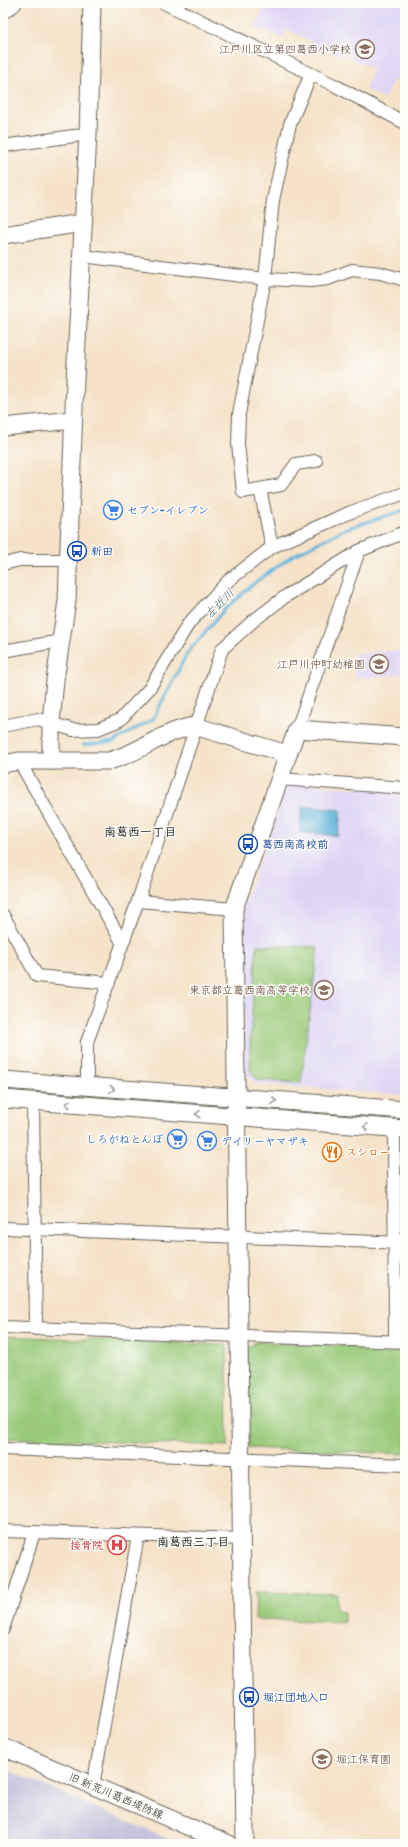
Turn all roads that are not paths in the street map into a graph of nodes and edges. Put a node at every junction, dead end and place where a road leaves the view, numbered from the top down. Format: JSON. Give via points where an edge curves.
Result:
{"nodes":[{"id":1,"x":13,"y":3,"type":"edge"},
{"id":2,"x":92,"y":3,"type":"edge"},
{"id":3,"x":164,"y":3,"type":"edge"},
{"id":4,"x":3,"y":10,"type":"edge"},
{"id":5,"x":311,"y":74,"type":"junction"},
{"id":6,"x":405,"y":123,"type":"edge"},
{"id":7,"x":88,"y":134,"type":"junction"},
{"id":8,"x":3,"y":146,"type":"edge"},
{"id":9,"x":83,"y":223,"type":"junction"},
{"id":10,"x":3,"y":235,"type":"edge"},
{"id":11,"x":82,"y":256,"type":"junction"},
{"id":12,"x":265,"y":279,"type":"junction"},
{"id":13,"x":405,"y":280,"type":"edge"},
{"id":14,"x":73,"y":420,"type":"junction"},
{"id":15,"x":3,"y":427,"type":"edge"},
{"id":16,"x":316,"y":461,"type":"dead end"},
{"id":17,"x":260,"y":489,"type":"junction"},
{"id":18,"x":405,"y":493,"type":"edge"},
{"id":19,"x":405,"y":532,"type":"edge"},
{"id":20,"x":272,"y":547,"type":"junction"},
{"id":21,"x":359,"y":550,"type":"junction"},
{"id":22,"x":69,"y":560,"type":"junction"},
{"id":23,"x":3,"y":564,"type":"edge"},
{"id":24,"x":61,"y":641,"type":"junction"},
{"id":25,"x":3,"y":651,"type":"edge"},
{"id":26,"x":51,"y":723,"type":"junction"},
{"id":27,"x":3,"y":726,"type":"edge"},
{"id":28,"x":195,"y":726,"type":"junction"},
{"id":29,"x":297,"y":729,"type":"junction"},
{"id":30,"x":405,"y":735,"type":"edge"},
{"id":31,"x":287,"y":754,"type":"junction"},
{"id":32,"x":51,"y":761,"type":"junction"},
{"id":33,"x":11,"y":763,"type":"edge"},
{"id":34,"x":279,"y":779,"type":"junction"},
{"id":35,"x":405,"y":788,"type":"edge"},
{"id":36,"x":138,"y":901,"type":"junction"},
{"id":37,"x":234,"y":909,"type":"junction"},
{"id":38,"x":3,"y":915,"type":"edge"},
{"id":39,"x":122,"y":942,"type":"junction"},
{"id":40,"x":108,"y":983,"type":"junction"},
{"id":41,"x":3,"y":1080,"type":"edge"},
{"id":42,"x":87,"y":1087,"type":"junction"},
{"id":43,"x":235,"y":1098,"type":"junction"},
{"id":44,"x":3,"y":1099,"type":"edge"},
{"id":45,"x":33,"y":1101,"type":"junction"},
{"id":46,"x":405,"y":1110,"type":"edge"},
{"id":47,"x":237,"y":1117,"type":"junction"},
{"id":48,"x":399,"y":1129,"type":"edge"},
{"id":49,"x":3,"y":1228,"type":"edge"},
{"id":50,"x":34,"y":1230,"type":"junction"},
{"id":51,"x":237,"y":1236,"type":"junction"},
{"id":52,"x":400,"y":1243,"type":"edge"},
{"id":53,"x":3,"y":1327,"type":"edge"},
{"id":54,"x":36,"y":1329,"type":"junction"},
{"id":55,"x":239,"y":1337,"type":"junction"},
{"id":56,"x":400,"y":1342,"type":"edge"},
{"id":57,"x":3,"y":1449,"type":"edge"},
{"id":58,"x":241,"y":1459,"type":"junction"},
{"id":59,"x":405,"y":1465,"type":"edge"},
{"id":60,"x":3,"y":1531,"type":"edge"},
{"id":61,"x":34,"y":1533,"type":"junction"},
{"id":62,"x":138,"y":1536,"type":"junction"},
{"id":63,"x":241,"y":1539,"type":"junction"},
{"id":64,"x":3,"y":1629,"type":"edge"},
{"id":65,"x":3,"y":1747,"type":"edge"},
{"id":66,"x":93,"y":1786,"type":"junction"},
{"id":67,"x":229,"y":1844,"type":"edge"},
{"id":68,"x":245,"y":1844,"type":"edge"}],
"edges":[{"from":1,"to":4,"type":"street"},
{"from":2,"to":7,"type":"street"},
{"from":3,"to":5,"type":"street"},
{"from":5,"to":6,"type":"street"},
{"from":5,"to":12,"type":"street","via":[[290,124],[273,200]]},
{"from":7,"to":8,"type":"street"},
{"from":7,"to":9,"type":"street"},
{"from":9,"to":10,"type":"street"},
{"from":9,"to":11,"type":"street"},
{"from":11,"to":12,"type":"street"},
{"from":11,"to":14,"type":"street"},
{"from":12,"to":13,"type":"street","via":[[311,281],[328,279],[352,270],[380,273]]},
{"from":12,"to":17,"type":"street","via":[[239,414],[238,444],[243,492]]},
{"from":14,"to":15,"type":"street"},
{"from":14,"to":22,"type":"street"},
{"from":16,"to":17,"type":"street","via":[[296,464],[281,485]]},
{"from":17,"to":20,"type":"street"},
{"from":18,"to":20,"type":"street","via":[[351,512]]},
{"from":19,"to":21,"type":"street"},
{"from":20,"to":26,"type":"street","via":[[228,581],[189,623],[149,689],[120,720],[98,729],[73,730]]},
{"from":21,"to":28,"type":"street","via":[[286,596],[222,649]]},
{"from":21,"to":29,"type":"street"},
{"from":22,"to":23,"type":"street","via":[[20,560]]},
{"from":22,"to":24,"type":"street","via":[[67,601]]},
{"from":24,"to":25,"type":"street"},
{"from":24,"to":26,"type":"street"},
{"from":26,"to":27,"type":"street","via":[[38,719]]},
{"from":26,"to":32,"type":"street"},
{"from":28,"to":31,"type":"street"},
{"from":28,"to":32,"type":"street","via":[[182,728],[121,758],[108,761]]},
{"from":28,"to":36,"type":"street"},
{"from":29,"to":30,"type":"street"},
{"from":29,"to":31,"type":"street"},
{"from":31,"to":34,"type":"street"},
{"from":32,"to":33,"type":"street"},
{"from":33,"to":39,"type":"street"},
{"from":34,"to":35,"type":"street"},
{"from":34,"to":37,"type":"street"},
{"from":36,"to":37,"type":"street"},
{"from":36,"to":39,"type":"street"},
{"from":37,"to":43,"type":"street"},
{"from":38,"to":40,"type":"street","via":[[37,976]]},
{"from":39,"to":40,"type":"street"},
{"from":40,"to":42,"type":"street","via":[[87,1042]]},
{"from":41,"to":42,"type":"street"},
{"from":42,"to":43,"type":"street","one_way":true},
{"from":43,"to":46,"type":"street","one_way":true},
{"from":43,"to":47,"type":"street"},
{"from":44,"to":45,"type":"street"},
{"from":47,"to":45,"type":"street","one_way":true},
{"from":45,"to":50,"type":"street"},
{"from":48,"to":47,"type":"street","one_way":true},
{"from":47,"to":51,"type":"street"},
{"from":48,"to":52,"type":"street"},
{"from":49,"to":50,"type":"street"},
{"from":50,"to":51,"type":"street"},
{"from":50,"to":54,"type":"street"},
{"from":51,"to":52,"type":"street"},
{"from":51,"to":55,"type":"street"},
{"from":52,"to":56,"type":"street"},
{"from":53,"to":54,"type":"street"},
{"from":54,"to":55,"type":"street"},
{"from":55,"to":56,"type":"street"},
{"from":55,"to":58,"type":"street"},
{"from":57,"to":58,"type":"street"},
{"from":58,"to":59,"type":"street"},
{"from":58,"to":63,"type":"street"},
{"from":60,"to":61,"type":"street"},
{"from":61,"to":62,"type":"street"},
{"from":61,"to":64,"type":"street"},
{"from":62,"to":63,"type":"street"},
{"from":62,"to":66,"type":"street"},
{"from":63,"to":68,"type":"street"},
{"from":65,"to":66,"type":"street","name":"旧 新荒川葛西堤防線"},
{"from":66,"to":67,"type":"street","name":"旧 新荒川葛西堤防線"}]}
